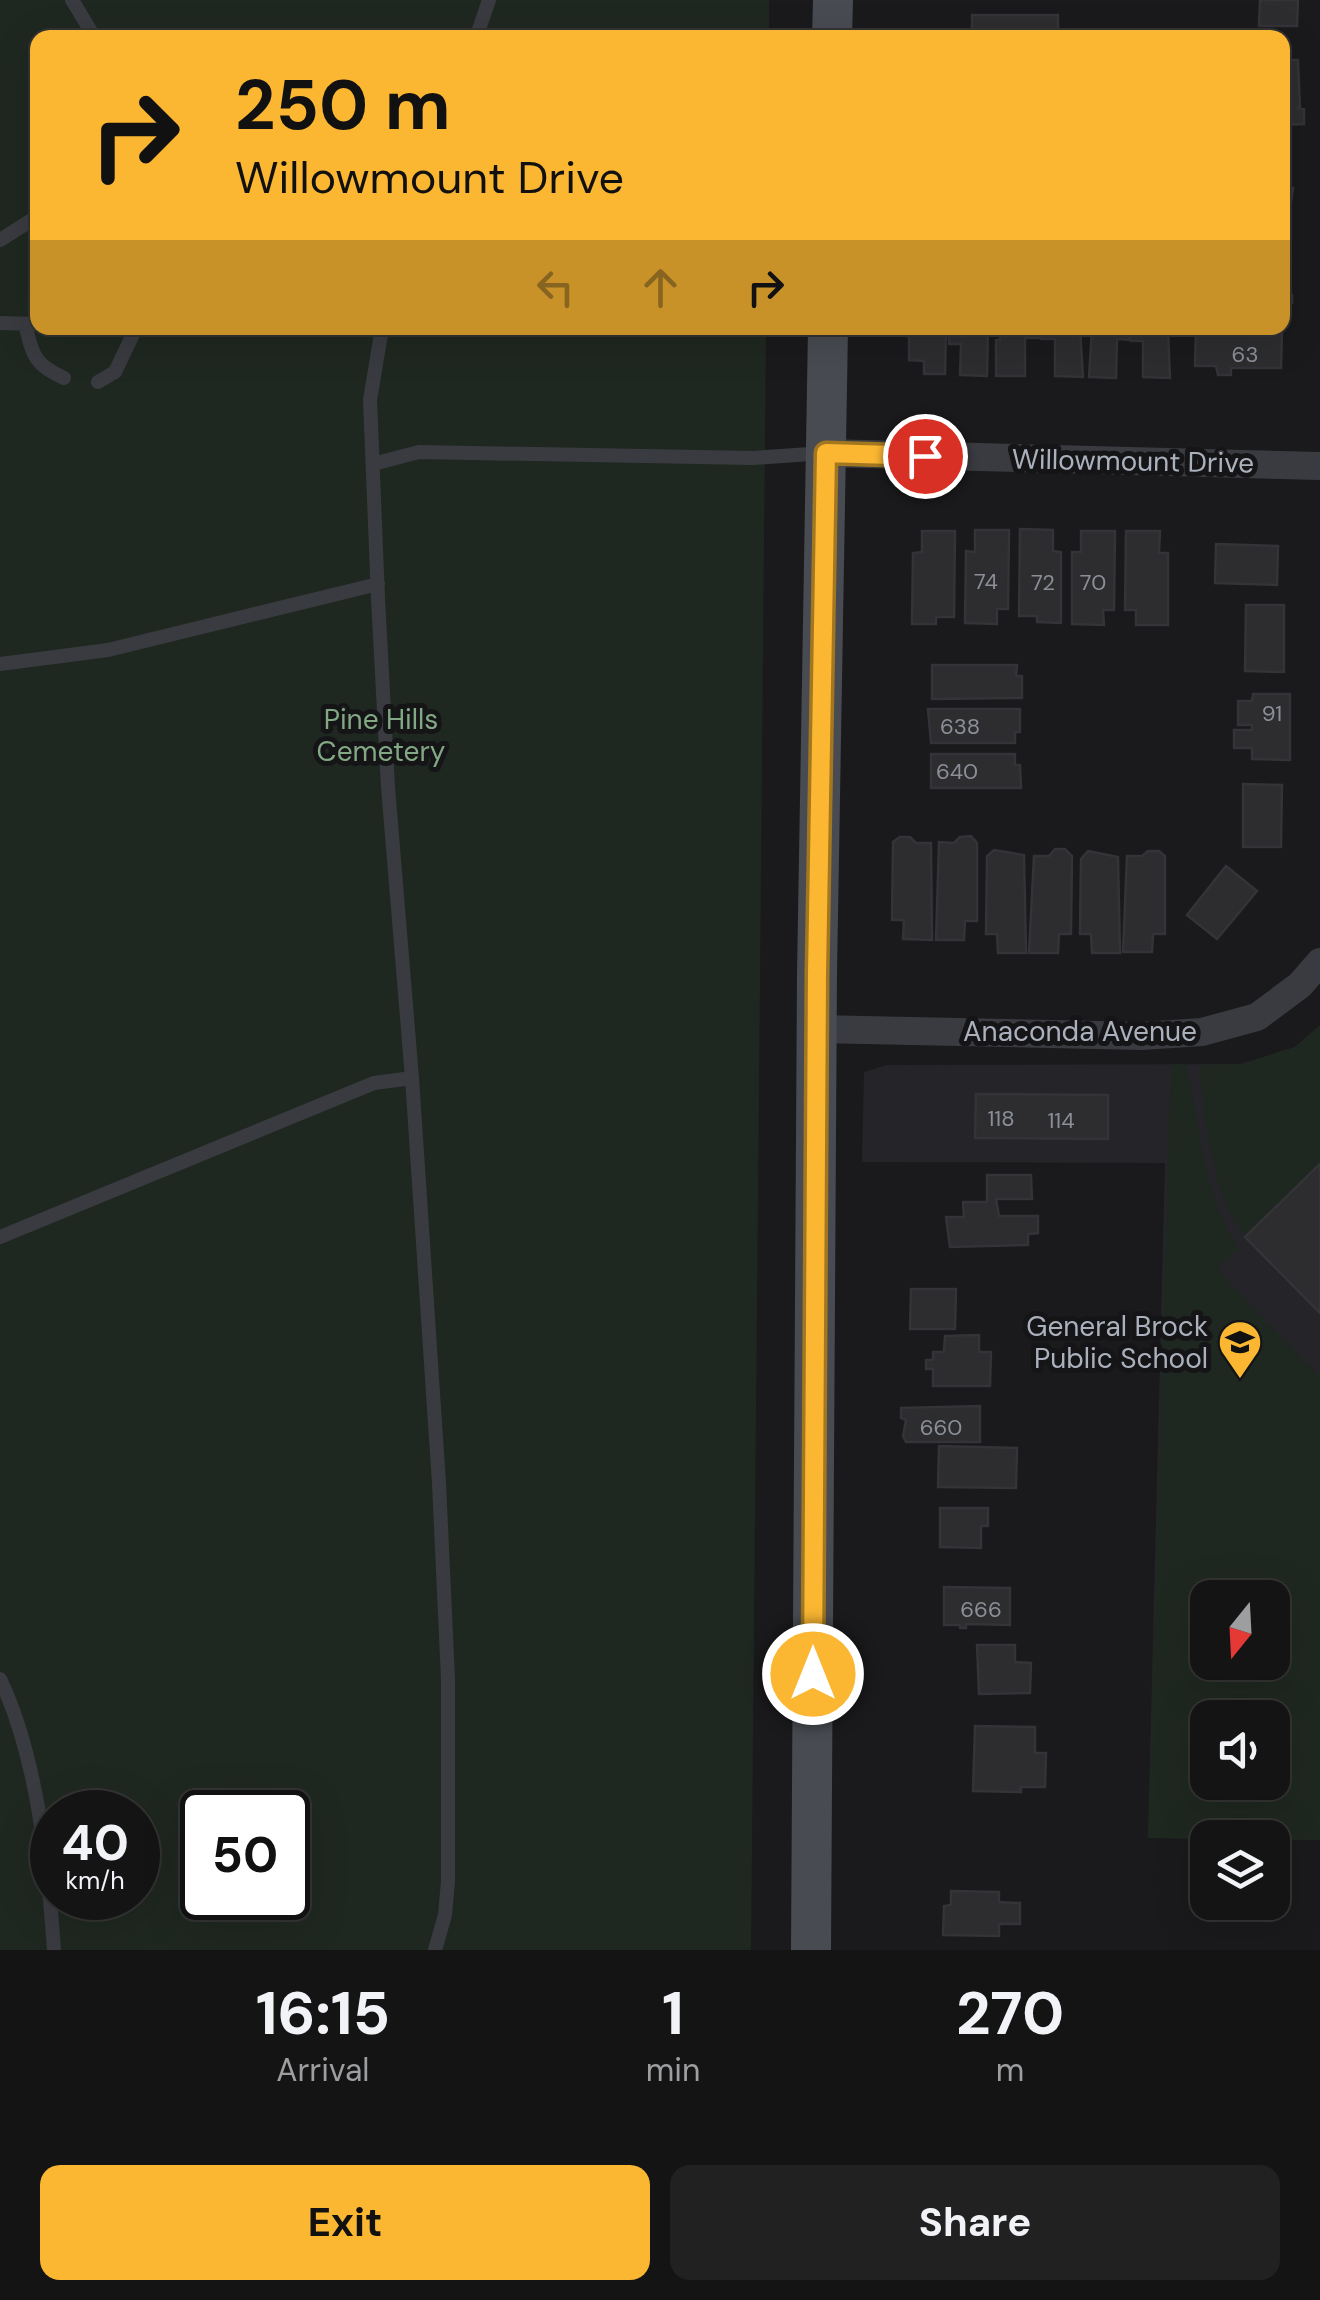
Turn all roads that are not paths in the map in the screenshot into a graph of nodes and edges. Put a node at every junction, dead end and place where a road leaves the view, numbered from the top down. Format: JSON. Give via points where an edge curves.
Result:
{"nodes":[{"id":1,"x":72,"y":0,"type":"edge"},
{"id":2,"x":489,"y":0,"type":"edge"},
{"id":3,"x":833,"y":0,"type":"edge"},
{"id":4,"x":90,"y":30,"type":"edge"},
{"id":5,"x":479,"y":30,"type":"edge"},
{"id":6,"x":832,"y":30,"type":"edge"},
{"id":7,"x":30,"y":221,"type":"edge"},
{"id":8,"x":0,"y":240,"type":"edge"},
{"id":9,"x":0,"y":323,"type":"edge"},
{"id":10,"x":30,"y":324,"type":"edge"},
{"id":11,"x":32,"y":335,"type":"edge"},
{"id":12,"x":133,"y":335,"type":"edge"},
{"id":13,"x":381,"y":335,"type":"edge"},
{"id":14,"x":828,"y":335,"type":"edge"},
{"id":15,"x":64,"y":378,"type":"dead end"},
{"id":16,"x":98,"y":382,"type":"dead end"},
{"id":17,"x":826,"y":453,"type":"junction"},
{"id":18,"x":372,"y":464,"type":"junction"},
{"id":19,"x":1320,"y":466,"type":"edge"},
{"id":20,"x":378,"y":584,"type":"junction"},
{"id":21,"x":0,"y":664,"type":"edge"},
{"id":22,"x":1320,"y":962,"type":"edge"},
{"id":23,"x":817,"y":1029,"type":"junction"},
{"id":24,"x":412,"y":1078,"type":"junction"},
{"id":25,"x":0,"y":1237,"type":"edge"},
{"id":26,"x":0,"y":1679,"type":"edge"},
{"id":27,"x":54,"y":1950,"type":"edge"},
{"id":28,"x":435,"y":1950,"type":"edge"},
{"id":29,"x":812,"y":1950,"type":"edge"}],
"edges":[{"from":1,"to":4,"type":"lane"},
{"from":2,"to":5,"type":"lane"},
{"from":3,"to":6,"type":"main road"},
{"from":7,"to":8,"type":"lane"},
{"from":9,"to":10,"type":"lane"},
{"from":11,"to":15,"type":"lane","via":[[34,358]]},
{"from":12,"to":16,"type":"lane","via":[[115,372]]},
{"from":13,"to":18,"type":"lane","via":[[370,400]]},
{"from":14,"to":17,"type":"main road"},
{"from":17,"to":18,"type":"lane","via":[[753,458],[419,452]]},
{"from":17,"to":19,"type":"street","name":"Willowmount Drive"},
{"from":17,"to":23,"type":"main road"},
{"from":18,"to":20,"type":"lane"},
{"from":20,"to":21,"type":"lane","via":[[108,650]]},
{"from":20,"to":24,"type":"lane"},
{"from":22,"to":23,"type":"street","name":"Anaconda Avenue","via":[[1258,1016],[1202,1032]]},
{"from":23,"to":29,"type":"main road"},
{"from":24,"to":25,"type":"lane","via":[[374,1083]]},
{"from":24,"to":28,"type":"lane","via":[[448,1679],[448,1882]]},
{"from":26,"to":27,"type":"lane","via":[[18,1718],[49,1879]]}]}
